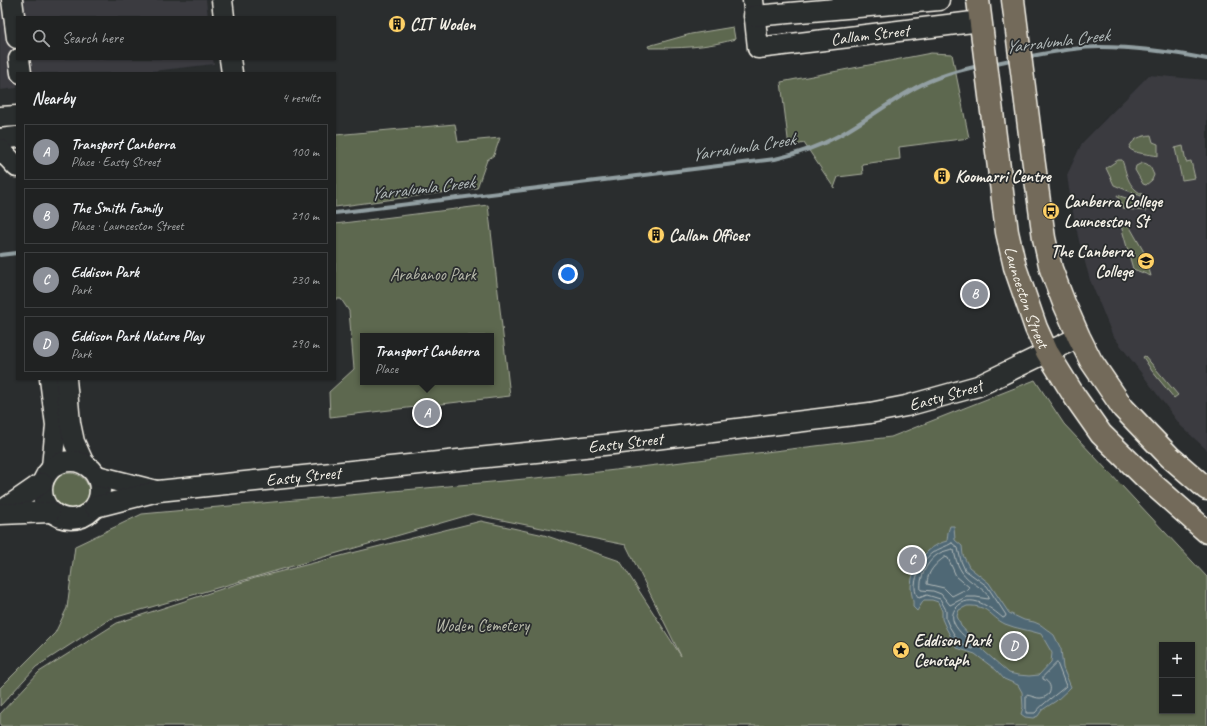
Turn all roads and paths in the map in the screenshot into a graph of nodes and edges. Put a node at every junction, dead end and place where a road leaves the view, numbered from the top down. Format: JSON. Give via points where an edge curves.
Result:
{"nodes":[{"id":1,"x":12,"y":0,"type":"edge"},
{"id":2,"x":222,"y":0,"type":"edge"},
{"id":3,"x":939,"y":0,"type":"edge"},
{"id":4,"x":1013,"y":0,"type":"edge"},
{"id":5,"x":754,"y":8,"type":"edge"},
{"id":6,"x":979,"y":10,"type":"edge"},
{"id":7,"x":224,"y":16,"type":"edge"},
{"id":8,"x":16,"y":30,"type":"edge"},
{"id":9,"x":20,"y":60,"type":"edge"},
{"id":10,"x":230,"y":60,"type":"edge"},
{"id":11,"x":21,"y":72,"type":"edge"},
{"id":12,"x":232,"y":72,"type":"edge"},
{"id":13,"x":16,"y":116,"type":"edge"},
{"id":14,"x":0,"y":117,"type":"edge"},
{"id":15,"x":16,"y":137,"type":"edge"},
{"id":16,"x":0,"y":139,"type":"edge"},
{"id":17,"x":0,"y":148,"type":"edge"},
{"id":18,"x":16,"y":166,"type":"edge"},
{"id":19,"x":1079,"y":337,"type":"junction"},
{"id":20,"x":1047,"y":352,"type":"junction"},
{"id":21,"x":50,"y":380,"type":"edge"},
{"id":22,"x":66,"y":380,"type":"edge"},
{"id":23,"x":90,"y":470,"type":"junction"},
{"id":24,"x":47,"y":475,"type":"junction"},
{"id":25,"x":1207,"y":489,"type":"edge"},
{"id":26,"x":158,"y":491,"type":"junction"},
{"id":27,"x":95,"y":507,"type":"junction"},
{"id":28,"x":50,"y":512,"type":"junction"},
{"id":29,"x":0,"y":513,"type":"edge"},
{"id":30,"x":1207,"y":532,"type":"edge"}],
"edges":[{"from":1,"to":8,"type":"street"},
{"from":2,"to":7,"type":"street"},
{"from":3,"to":5,"type":"street","name":"Callam Street"},
{"from":4,"to":19,"type":"main road","name":"Launceston Street","via":[[1044,238],[1051,269]]},
{"from":5,"to":6,"type":"street","name":"Callam Street","via":[[758,48]]},
{"from":6,"to":20,"type":"main road","name":"Launceston Street","via":[[1007,232],[1029,310]]},
{"from":9,"to":11,"type":"street"},
{"from":10,"to":12,"type":"street"},
{"from":13,"to":14,"type":"street"},
{"from":15,"to":16,"type":"street"},
{"from":17,"to":18,"type":"street"},
{"from":19,"to":20,"type":"street","name":"Easty Street"},
{"from":19,"to":25,"type":"main road","name":"Launceston Street","via":[[1091,361],[1123,408],[1170,457]]},
{"from":20,"to":26,"type":"street","name":"Easty Street","via":[[978,386],[870,413],[613,444]]},
{"from":20,"to":30,"type":"main road","name":"Launceston Street","via":[[1101,434]]},
{"from":21,"to":24,"type":"street","via":[[56,425]]},
{"from":22,"to":23,"type":"street","via":[[74,442]]},
{"from":23,"to":24,"type":"street","via":[[76,461],[68,461],[60,463]]},
{"from":23,"to":26,"type":"street","name":"Easty Street"},
{"from":23,"to":27,"type":"street","via":[[100,484],[99,500]]},
{"from":24,"to":28,"type":"street","via":[[41,491],[42,499]]},
{"from":24,"to":29,"type":"street"},
{"from":26,"to":27,"type":"street","name":"Easty Street"},
{"from":27,"to":28,"type":"street","via":[[88,514],[74,520],[59,518]]},
{"from":28,"to":29,"type":"street"}]}
